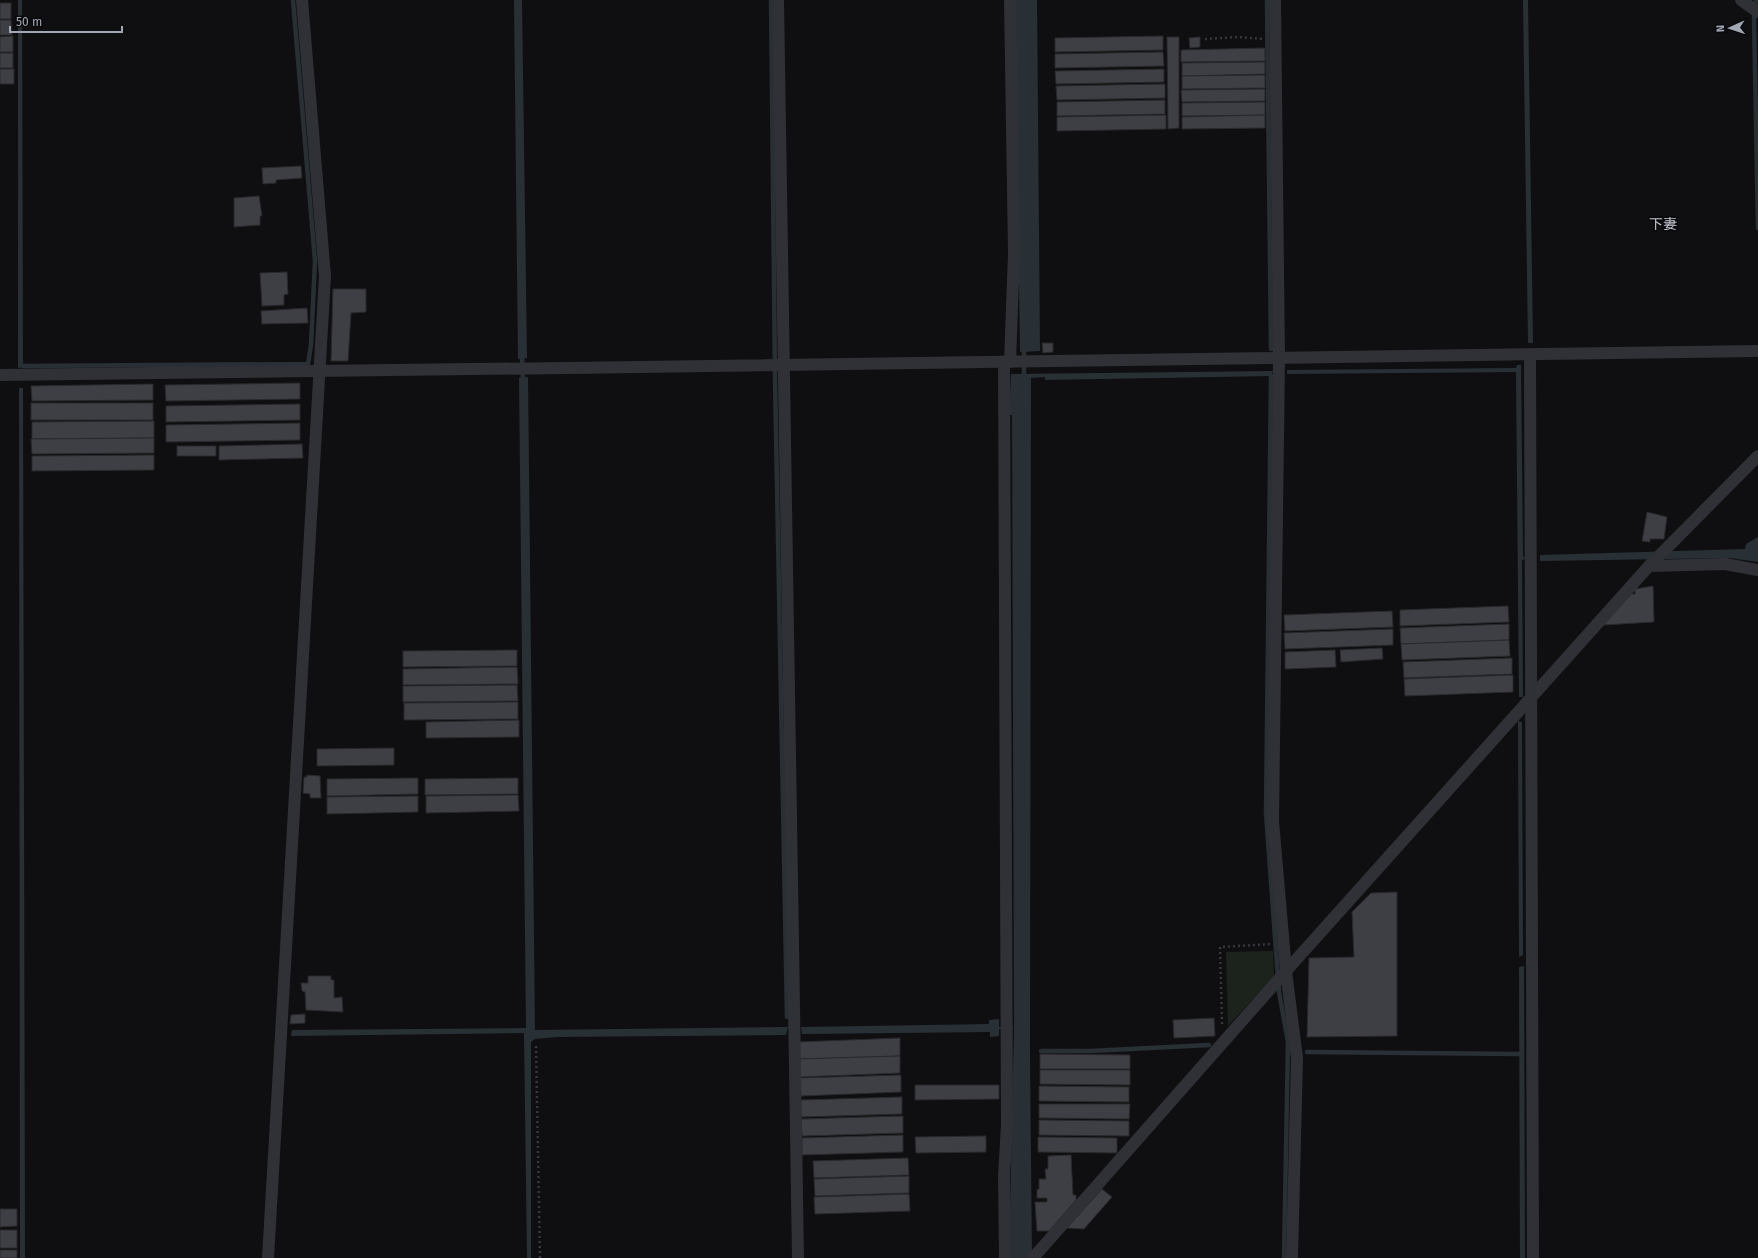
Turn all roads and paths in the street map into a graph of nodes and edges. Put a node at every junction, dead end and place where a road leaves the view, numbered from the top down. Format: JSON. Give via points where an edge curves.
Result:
{"nodes":[{"id":1,"x":302,"y":0,"type":"edge"},
{"id":2,"x":778,"y":0,"type":"edge"},
{"id":3,"x":1010,"y":0,"type":"edge"},
{"id":4,"x":1274,"y":0,"type":"edge"},
{"id":5,"x":1741,"y":0,"type":"edge"},
{"id":6,"x":1758,"y":12,"type":"edge"},
{"id":7,"x":1205,"y":39,"type":"dead end"},
{"id":8,"x":1275,"y":40,"type":"junction"},
{"id":9,"x":1758,"y":351,"type":"edge"},
{"id":10,"x":1530,"y":355,"type":"junction"},
{"id":11,"x":1279,"y":360,"type":"junction"},
{"id":12,"x":1009,"y":362,"type":"junction"},
{"id":13,"x":783,"y":364,"type":"junction"},
{"id":14,"x":320,"y":371,"type":"junction"},
{"id":15,"x":0,"y":375,"type":"edge"},
{"id":16,"x":1758,"y":456,"type":"edge"},
{"id":17,"x":1649,"y":566,"type":"junction"},
{"id":18,"x":1758,"y":570,"type":"edge"},
{"id":19,"x":1531,"y":697,"type":"junction"},
{"id":20,"x":1284,"y":944,"type":"junction"},
{"id":21,"x":1286,"y":971,"type":"junction"},
{"id":22,"x":1223,"y":1043,"type":"junction"},
{"id":23,"x":536,"y":1046,"type":"dead end"},
{"id":24,"x":1033,"y":1257,"type":"edge"},
{"id":25,"x":268,"y":1258,"type":"edge"},
{"id":26,"x":540,"y":1258,"type":"edge"},
{"id":27,"x":798,"y":1258,"type":"edge"},
{"id":28,"x":1004,"y":1258,"type":"edge"},
{"id":29,"x":1292,"y":1258,"type":"edge"},
{"id":30,"x":1533,"y":1258,"type":"edge"}],
"edges":[{"from":1,"to":14,"type":"street","via":[[325,276]]},
{"from":2,"to":13,"type":"street"},
{"from":3,"to":12,"type":"street","via":[[1014,253]]},
{"from":4,"to":8,"type":"street"},
{"from":5,"to":6,"type":"street"},
{"from":7,"to":8,"type":"path","via":[[1238,37]]},
{"from":8,"to":11,"type":"street"},
{"from":9,"to":10,"type":"street"},
{"from":10,"to":11,"type":"street"},
{"from":10,"to":19,"type":"street"},
{"from":11,"to":12,"type":"street"},
{"from":11,"to":20,"type":"street","via":[[1273,822]]},
{"from":12,"to":13,"type":"street"},
{"from":12,"to":28,"type":"street","via":[[1007,1125]]},
{"from":13,"to":14,"type":"street"},
{"from":13,"to":27,"type":"street"},
{"from":14,"to":15,"type":"street"},
{"from":14,"to":25,"type":"street"},
{"from":16,"to":17,"type":"street"},
{"from":17,"to":18,"type":"street","via":[[1725,564]]},
{"from":17,"to":19,"type":"street"},
{"from":19,"to":21,"type":"street"},
{"from":19,"to":30,"type":"street"},
{"from":20,"to":21,"type":"street"},
{"from":20,"to":22,"type":"path","via":[[1220,947]]},
{"from":21,"to":22,"type":"street"},
{"from":21,"to":29,"type":"street","via":[[1296,1058]]},
{"from":22,"to":24,"type":"street"},
{"from":23,"to":26,"type":"path"}]}
